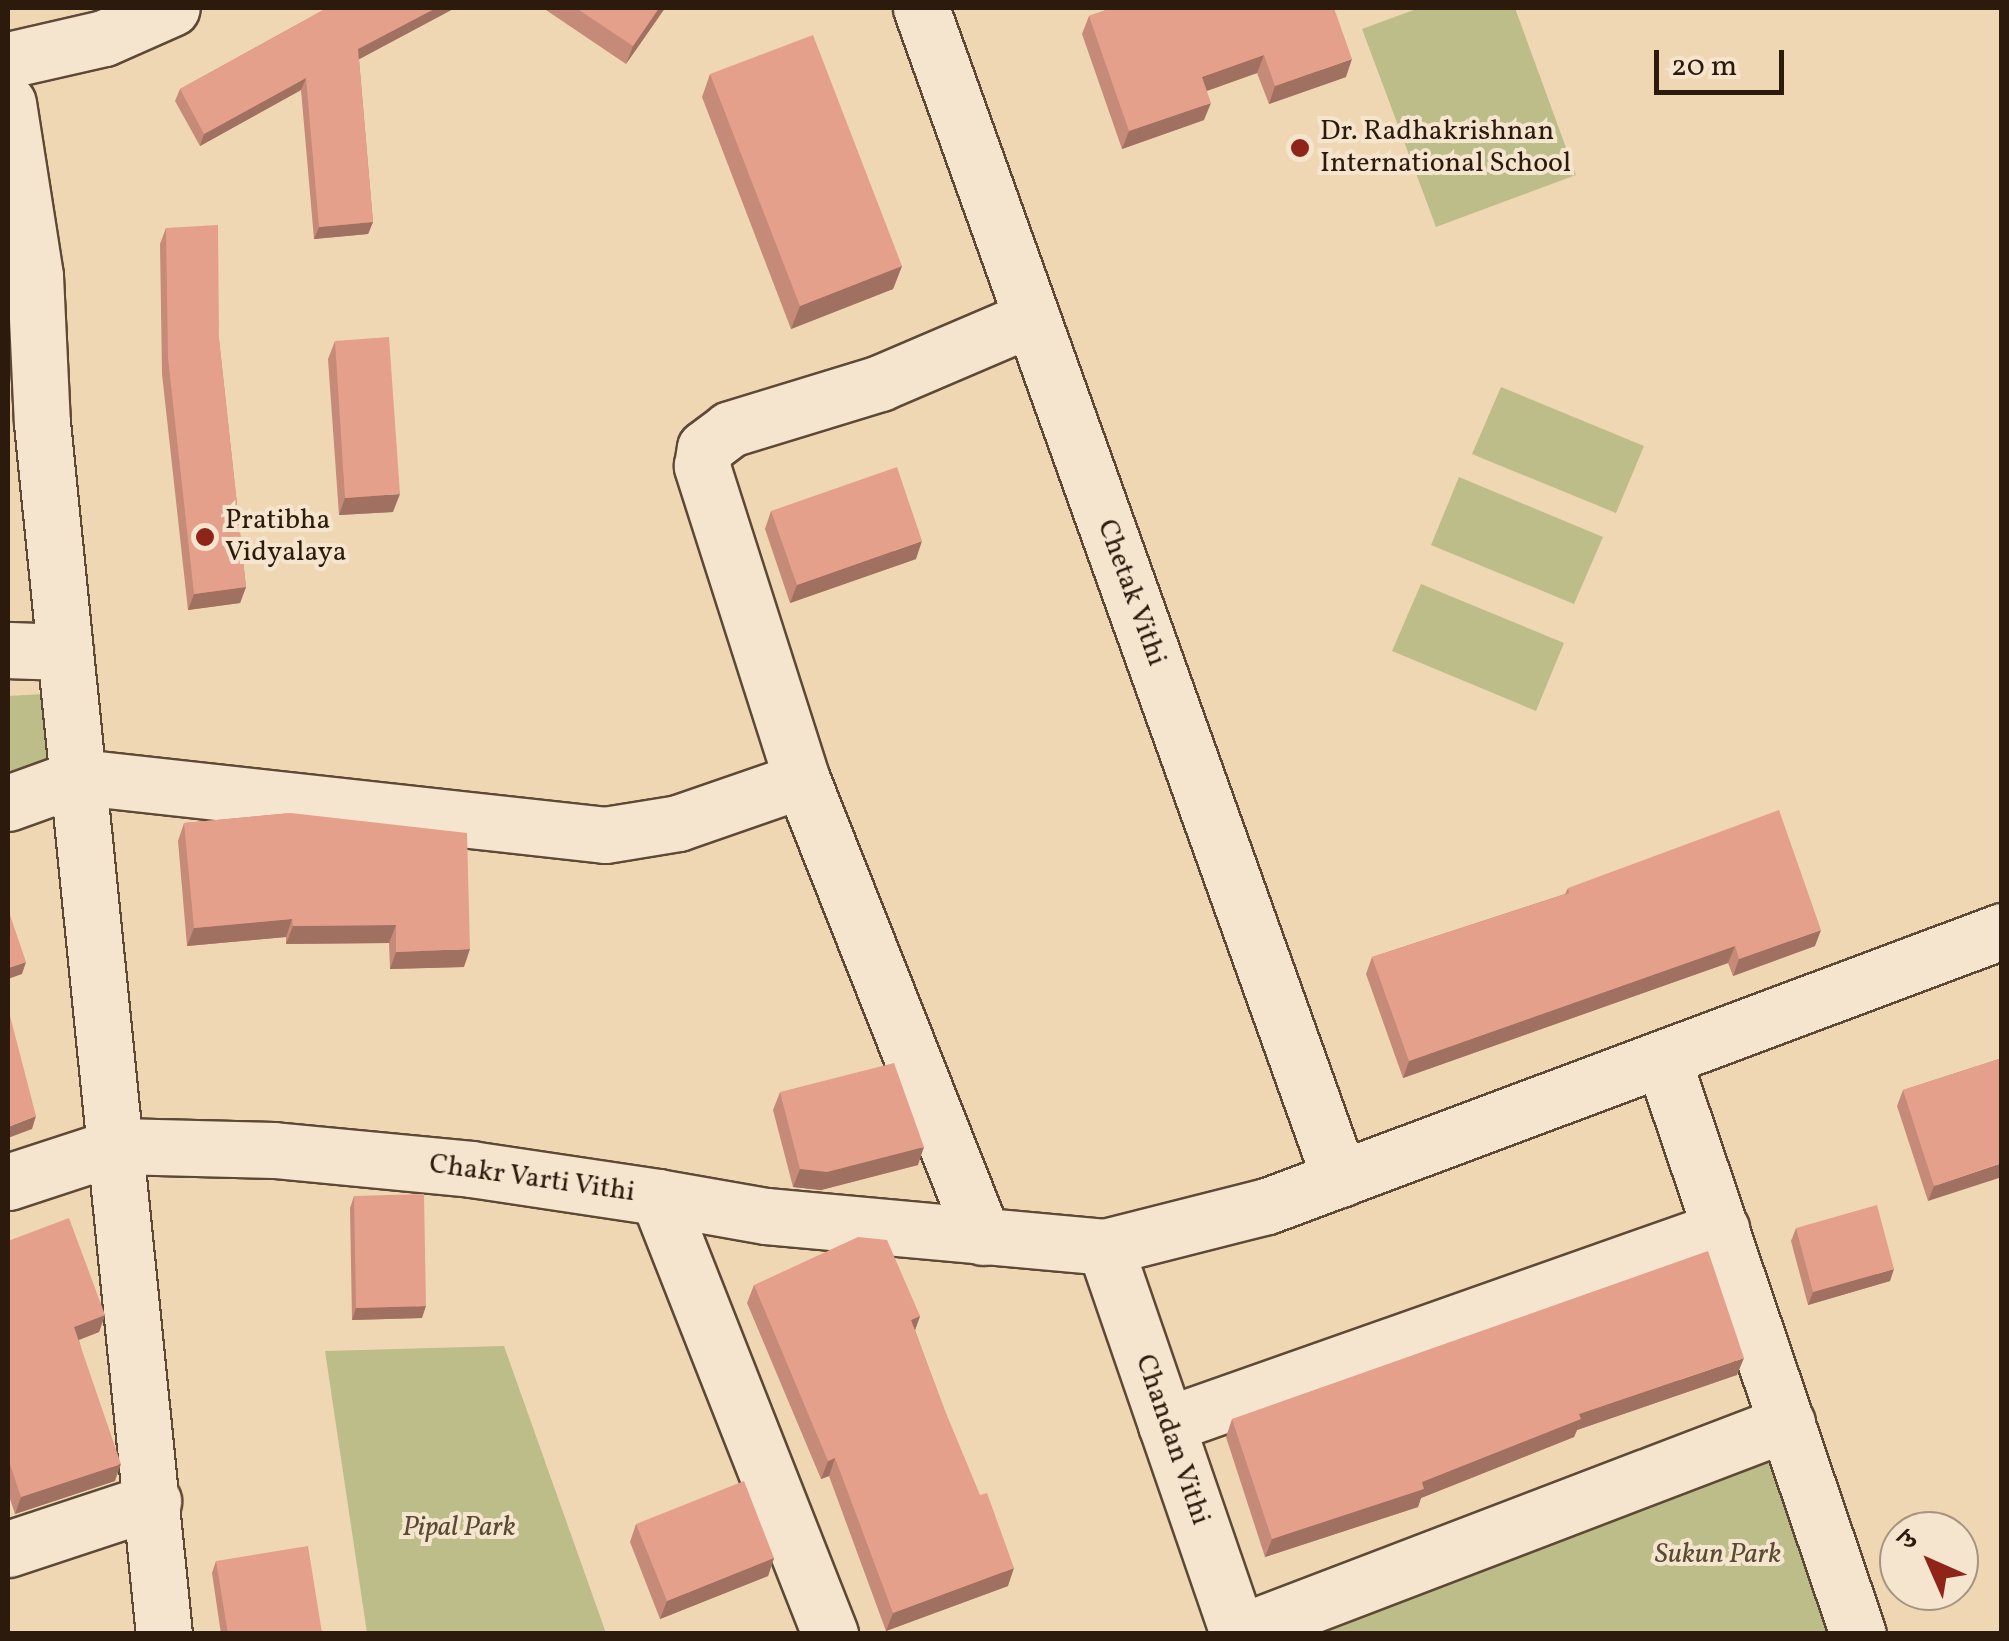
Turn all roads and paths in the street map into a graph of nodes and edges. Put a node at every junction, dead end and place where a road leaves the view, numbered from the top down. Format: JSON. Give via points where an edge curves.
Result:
{"nodes":[{"id":1,"x":172,"y":8,"type":"edge"},
{"id":2,"x":921,"y":8,"type":"edge"},
{"id":3,"x":8,"y":60,"type":"edge"},
{"id":4,"x":8,"y":103,"type":"edge"},
{"id":5,"x":21,"y":278,"type":"edge"},
{"id":6,"x":1032,"y":318,"type":"junction"},
{"id":7,"x":24,"y":424,"type":"edge"},
{"id":8,"x":8,"y":650,"type":"edge"},
{"id":9,"x":66,"y":652,"type":"junction"},
{"id":10,"x":80,"y":777,"type":"junction"},
{"id":11,"x":802,"y":780,"type":"junction"},
{"id":12,"x":8,"y":803,"type":"edge"},
{"id":13,"x":1999,"y":941,"type":"edge"},
{"id":14,"x":1663,"y":1060,"type":"junction"},
{"id":15,"x":118,"y":1146,"type":"junction"},
{"id":16,"x":1340,"y":1180,"type":"junction"},
{"id":17,"x":8,"y":1182,"type":"edge"},
{"id":18,"x":658,"y":1197,"type":"junction"},
{"id":19,"x":1721,"y":1230,"type":"junction"},
{"id":20,"x":983,"y":1236,"type":"junction"},
{"id":21,"x":1105,"y":1248,"type":"junction"},
{"id":22,"x":1787,"y":1423,"type":"junction"},
{"id":23,"x":1166,"y":1425,"type":"junction"},
{"id":24,"x":152,"y":1501,"type":"junction"},
{"id":25,"x":8,"y":1548,"type":"edge"},
{"id":26,"x":1238,"y":1633,"type":"edge"},
{"id":27,"x":164,"y":1634,"type":"edge"},
{"id":28,"x":830,"y":1634,"type":"edge"},
{"id":29,"x":1858,"y":1634,"type":"edge"}],
"edges":[{"from":1,"to":3,"type":"street","via":[[104,38]]},
{"from":2,"to":6,"type":"street","name":"Chetak Vithi"},
{"from":4,"to":5,"type":"street"},
{"from":5,"to":7,"type":"street"},
{"from":6,"to":11,"type":"street","via":[[880,383],[730,428],[705,448],[702,466]]},
{"from":6,"to":16,"type":"street","name":"Chetak Vithi"},
{"from":7,"to":9,"type":"street"},
{"from":8,"to":9,"type":"street"},
{"from":9,"to":10,"type":"street"},
{"from":10,"to":11,"type":"street","via":[[606,835],[678,823]]},
{"from":10,"to":12,"type":"street"},
{"from":10,"to":15,"type":"street"},
{"from":11,"to":20,"type":"street"},
{"from":13,"to":14,"type":"street"},
{"from":14,"to":16,"type":"street"},
{"from":14,"to":19,"type":"street"},
{"from":15,"to":17,"type":"street","name":"Chakr Varti Vithi"},
{"from":15,"to":18,"type":"street","name":"Chakr Varti Vithi","via":[[274,1150]]},
{"from":15,"to":24,"type":"street"},
{"from":16,"to":21,"type":"street"},
{"from":18,"to":20,"type":"street","via":[[766,1216]]},
{"from":18,"to":28,"type":"street","name":"Chakr Varti Vithi"},
{"from":19,"to":22,"type":"street"},
{"from":19,"to":23,"type":"street"},
{"from":20,"to":21,"type":"street"},
{"from":21,"to":23,"type":"street","name":"Chandan Vithi"},
{"from":22,"to":26,"type":"street"},
{"from":22,"to":29,"type":"street"},
{"from":23,"to":26,"type":"street","name":"Chandan Vithi"},
{"from":24,"to":25,"type":"street"},
{"from":24,"to":27,"type":"street"}]}
